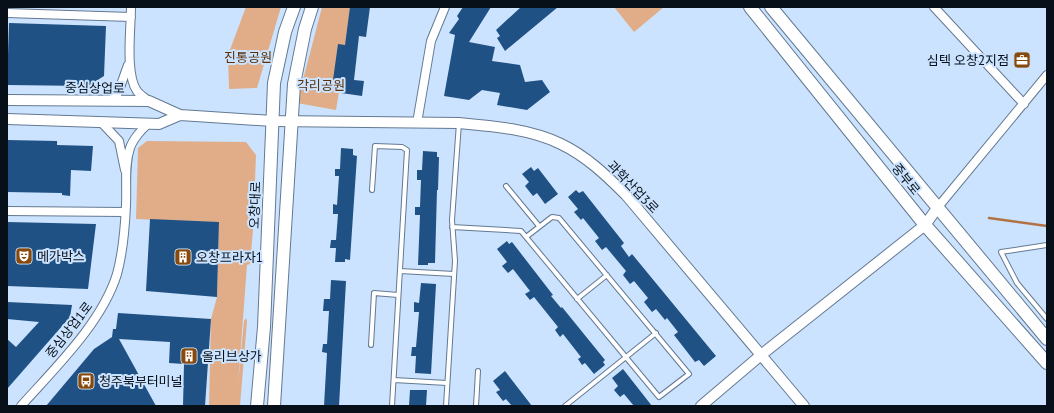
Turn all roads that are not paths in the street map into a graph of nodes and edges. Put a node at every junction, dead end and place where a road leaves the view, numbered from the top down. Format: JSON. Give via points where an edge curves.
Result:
{"nodes":[{"id":1,"x":131,"y":7,"type":"edge"},
{"id":2,"x":294,"y":7,"type":"edge"},
{"id":3,"x":312,"y":7,"type":"edge"},
{"id":4,"x":445,"y":7,"type":"edge"},
{"id":5,"x":750,"y":7,"type":"edge"},
{"id":6,"x":771,"y":7,"type":"edge"},
{"id":7,"x":934,"y":7,"type":"edge"},
{"id":8,"x":7,"y":13,"type":"edge"},
{"id":9,"x":131,"y":17,"type":"junction"},
{"id":10,"x":130,"y":60,"type":"junction"},
{"id":11,"x":1047,"y":75,"type":"edge"},
{"id":12,"x":7,"y":100,"type":"edge"},
{"id":13,"x":110,"y":101,"type":"junction"},
{"id":14,"x":149,"y":101,"type":"junction"},
{"id":15,"x":1024,"y":104,"type":"junction"},
{"id":16,"x":180,"y":115,"type":"junction"},
{"id":17,"x":7,"y":119,"type":"edge"},
{"id":18,"x":273,"y":121,"type":"junction"},
{"id":19,"x":101,"y":122,"type":"junction"},
{"id":20,"x":293,"y":122,"type":"junction"},
{"id":21,"x":417,"y":123,"type":"junction"},
{"id":22,"x":459,"y":123,"type":"junction"},
{"id":23,"x":148,"y":124,"type":"junction"},
{"id":24,"x":126,"y":177,"type":"junction"},
{"id":25,"x":506,"y":186,"type":"dead end"},
{"id":26,"x":372,"y":190,"type":"dead end"},
{"id":27,"x":938,"y":207,"type":"junction"},
{"id":28,"x":7,"y":211,"type":"edge"},
{"id":29,"x":125,"y":212,"type":"junction"},
{"id":30,"x":924,"y":225,"type":"junction"},
{"id":31,"x":540,"y":226,"type":"junction"},
{"id":32,"x":452,"y":227,"type":"junction"},
{"id":33,"x":526,"y":236,"type":"junction"},
{"id":34,"x":1047,"y":245,"type":"edge"},
{"id":35,"x":400,"y":271,"type":"junction"},
{"id":36,"x":454,"y":274,"type":"junction"},
{"id":37,"x":607,"y":276,"type":"junction"},
{"id":38,"x":398,"y":295,"type":"junction"},
{"id":39,"x":577,"y":299,"type":"junction"},
{"id":40,"x":1047,"y":319,"type":"edge"},
{"id":41,"x":656,"y":333,"type":"junction"},
{"id":42,"x":1047,"y":339,"type":"edge"},
{"id":43,"x":371,"y":345,"type":"dead end"},
{"id":44,"x":761,"y":355,"type":"junction"},
{"id":45,"x":625,"y":358,"type":"junction"},
{"id":46,"x":1047,"y":363,"type":"edge"},
{"id":47,"x":478,"y":371,"type":"dead end"},
{"id":48,"x":394,"y":380,"type":"junction"},
{"id":49,"x":448,"y":383,"type":"junction"},
{"id":50,"x":21,"y":406,"type":"edge"},
{"id":51,"x":257,"y":406,"type":"edge"},
{"id":52,"x":274,"y":406,"type":"edge"},
{"id":53,"x":392,"y":406,"type":"edge"},
{"id":54,"x":446,"y":406,"type":"edge"},
{"id":55,"x":476,"y":406,"type":"edge"},
{"id":56,"x":565,"y":406,"type":"edge"},
{"id":57,"x":701,"y":406,"type":"edge"},
{"id":58,"x":804,"y":406,"type":"edge"}],
"edges":[{"from":1,"to":9,"type":"street"},
{"from":2,"to":18,"type":"main road","name":"오창대로","via":[[279,56],[274,84]]},
{"from":3,"to":20,"type":"main road","via":[[294,84]]},
{"from":4,"to":21,"type":"street","via":[[431,41]]},
{"from":5,"to":30,"type":"main road","name":"중부로"},
{"from":6,"to":27,"type":"main road","name":"중부로"},
{"from":7,"to":15,"type":"street"},
{"from":8,"to":9,"type":"street"},
{"from":9,"to":10,"type":"street"},
{"from":10,"to":13,"type":"street","via":[[118,93]]},
{"from":10,"to":14,"type":"street","via":[[131,78],[137,91]]},
{"from":11,"to":15,"type":"street"},
{"from":12,"to":13,"type":"street","name":"중심상업로"},
{"from":13,"to":14,"type":"street","name":"중심상업로"},
{"from":14,"to":16,"type":"street","name":"중심상업로"},
{"from":15,"to":27,"type":"street"},
{"from":16,"to":18,"type":"street","name":"중심상업로"},
{"from":16,"to":23,"type":"street","name":"중심상업로","via":[[159,124]]},
{"from":17,"to":19,"type":"street","name":"중심상업로"},
{"from":18,"to":20,"type":"street","name":"과학산업3로"},
{"from":18,"to":51,"type":"main road","name":"오창대로","via":[[264,327]]},
{"from":19,"to":23,"type":"street","name":"중심상업로"},
{"from":19,"to":24,"type":"street","via":[[119,141]]},
{"from":20,"to":21,"type":"street","name":"과학산업3로"},
{"from":20,"to":52,"type":"main road"},
{"from":21,"to":22,"type":"street","name":"과학산업3로"},
{"from":22,"to":32,"type":"lane"},
{"from":22,"to":44,"type":"street","name":"과학산업3로","via":[[519,131],[560,144],[579,154],[626,195]]},
{"from":23,"to":24,"type":"street","via":[[130,147]]},
{"from":24,"to":29,"type":"street","name":"중심상업1로"},
{"from":25,"to":31,"type":"lane"},
{"from":26,"to":35,"type":"lane","via":[[375,146],[402,147],[407,150]]},
{"from":27,"to":30,"type":"street"},
{"from":27,"to":42,"type":"main road","name":"중부로"},
{"from":28,"to":29,"type":"street"},
{"from":29,"to":50,"type":"street","name":"중심상업1로","via":[[123,250],[106,302],[84,334]]},
{"from":30,"to":44,"type":"street"},
{"from":30,"to":46,"type":"main road","name":"중부로"},
{"from":31,"to":33,"type":"lane"},
{"from":31,"to":37,"type":"lane","via":[[552,217],[559,218]]},
{"from":32,"to":33,"type":"lane","via":[[521,231]]},
{"from":32,"to":36,"type":"lane"},
{"from":33,"to":39,"type":"lane"},
{"from":34,"to":40,"type":"lane","via":[[1001,252],[1017,283]]},
{"from":35,"to":36,"type":"lane"},
{"from":35,"to":38,"type":"lane"},
{"from":36,"to":49,"type":"lane"},
{"from":37,"to":39,"type":"lane"},
{"from":37,"to":41,"type":"lane"},
{"from":38,"to":43,"type":"lane","via":[[374,293]]},
{"from":38,"to":48,"type":"lane"},
{"from":39,"to":45,"type":"lane"},
{"from":41,"to":45,"type":"lane"},
{"from":41,"to":45,"type":"lane","via":[[689,374],[659,397]]},
{"from":44,"to":57,"type":"street"},
{"from":44,"to":58,"type":"street","name":"과학산업3로"},
{"from":45,"to":56,"type":"lane"},
{"from":47,"to":55,"type":"lane"},
{"from":48,"to":49,"type":"lane"},
{"from":48,"to":53,"type":"lane"},
{"from":49,"to":54,"type":"lane"}]}
